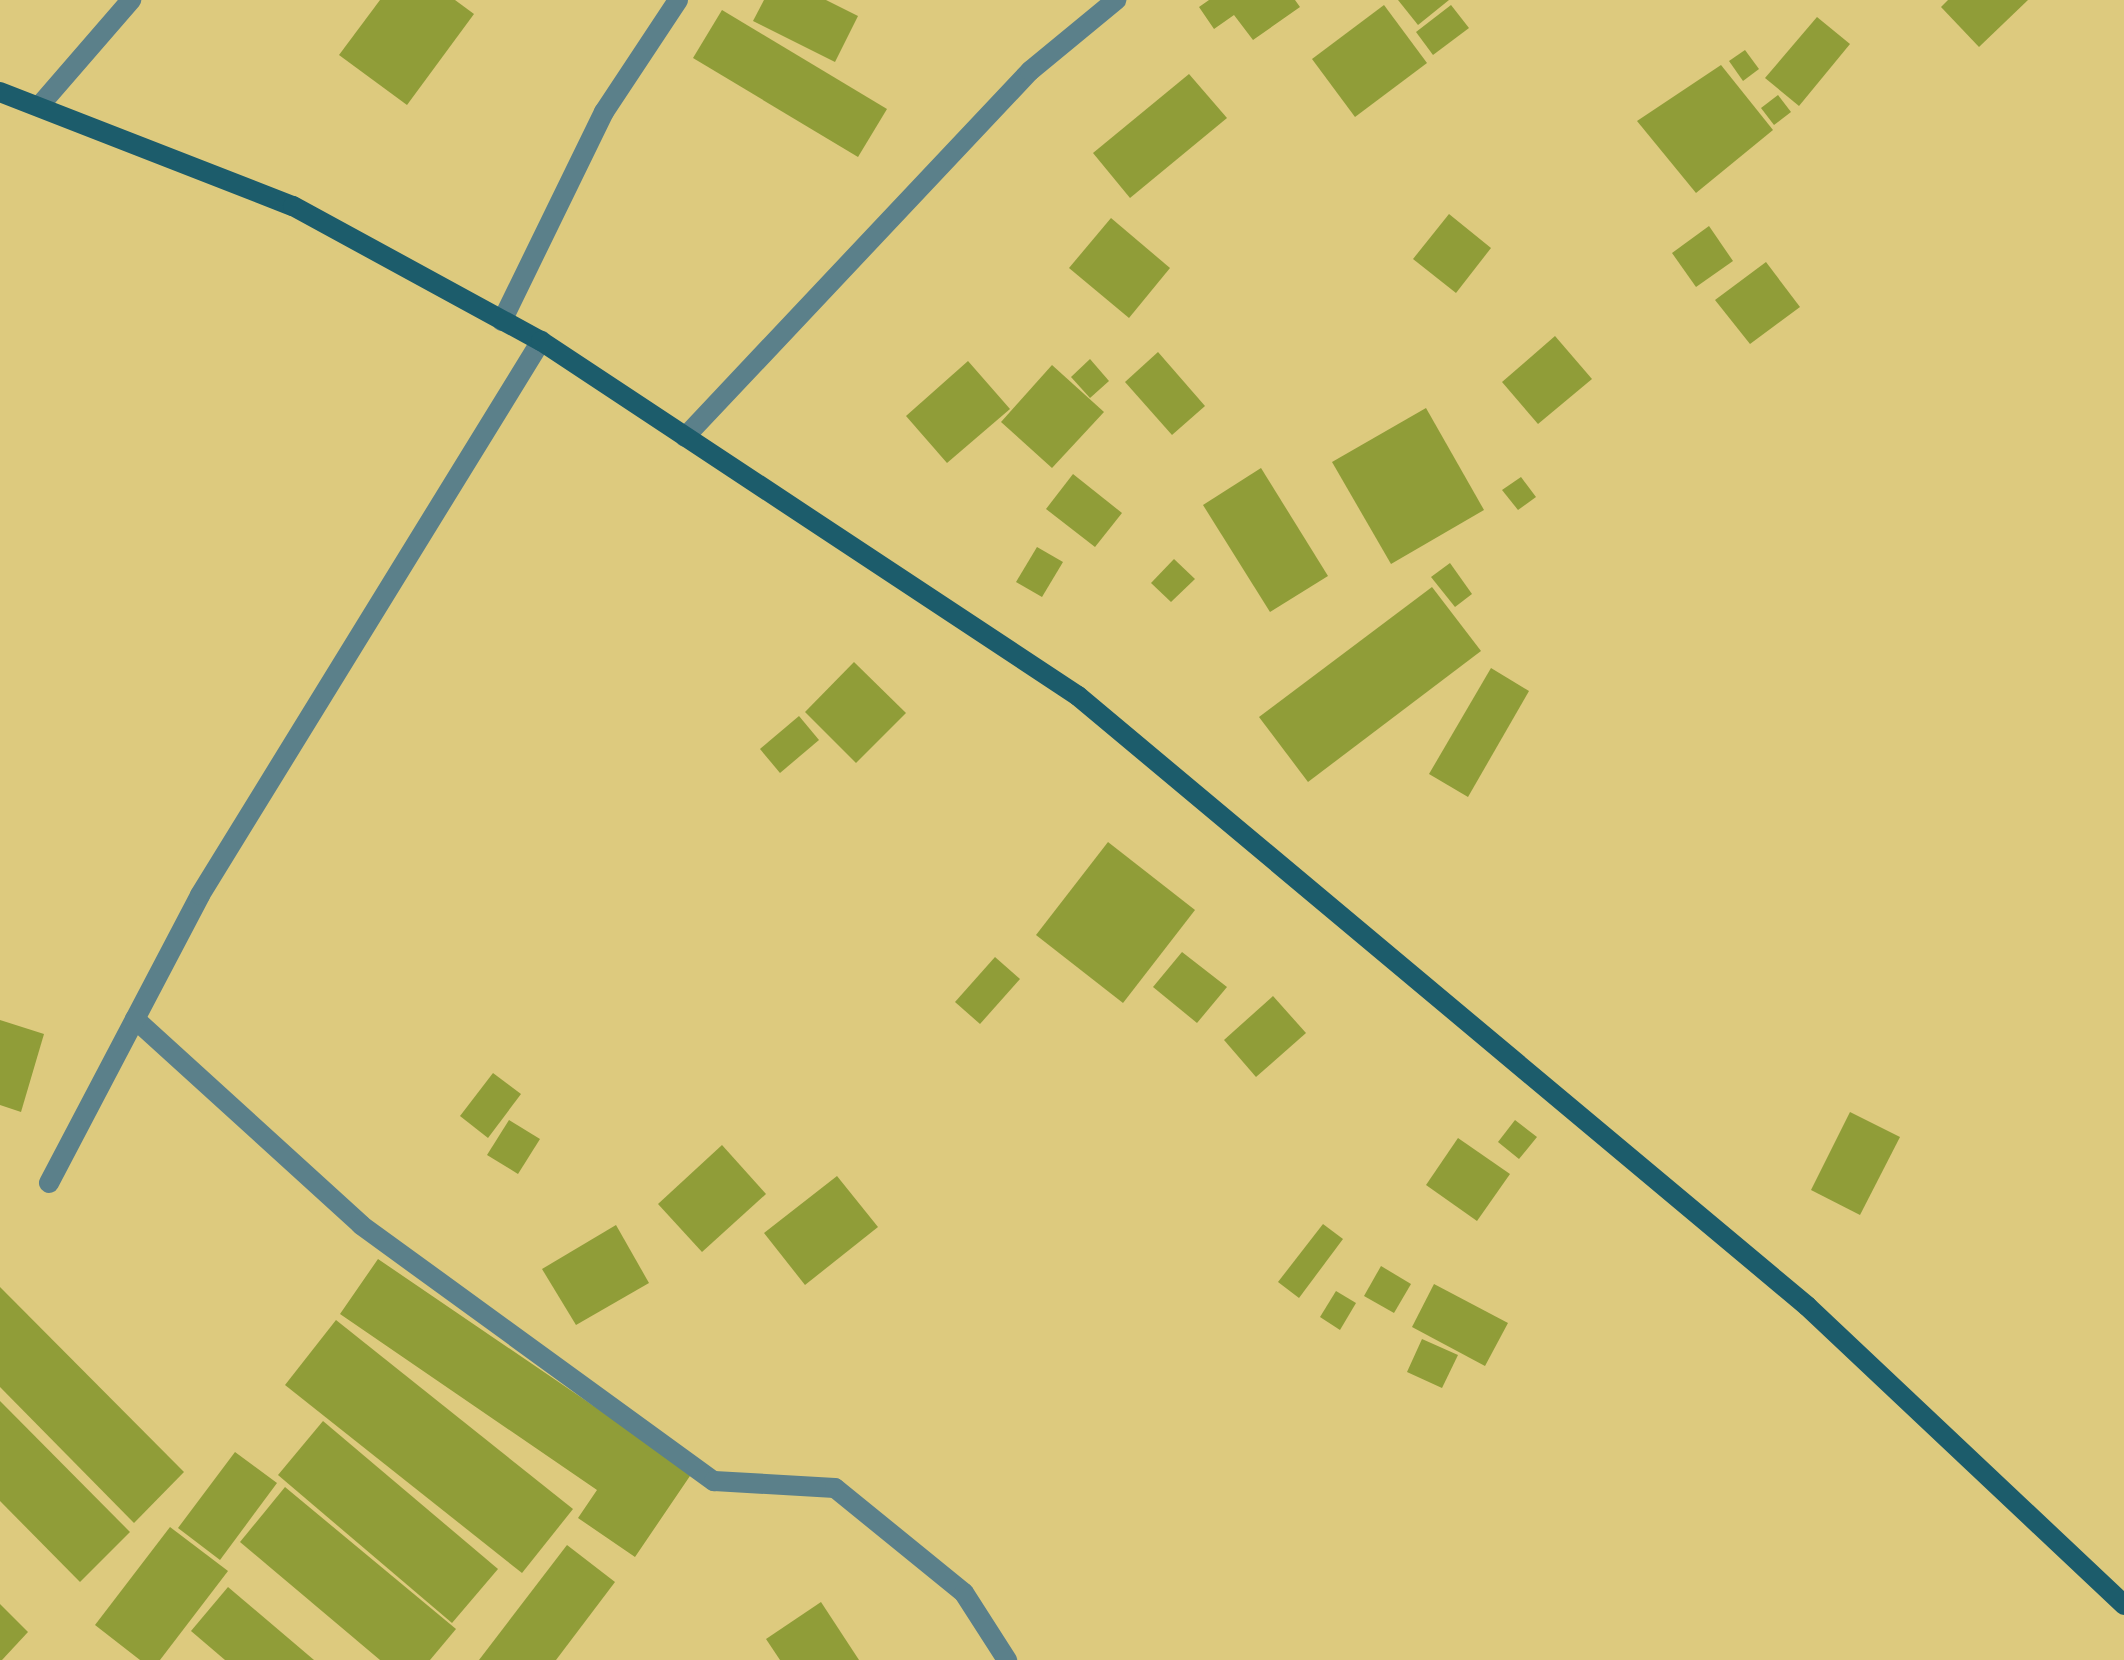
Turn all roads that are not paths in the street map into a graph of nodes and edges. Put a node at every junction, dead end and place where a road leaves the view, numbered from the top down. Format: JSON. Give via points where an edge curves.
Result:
{"nodes":[{"id":1,"x":131,"y":0,"type":"edge"},
{"id":2,"x":678,"y":0,"type":"edge"},
{"id":3,"x":1116,"y":0,"type":"edge"},
{"id":4,"x":0,"y":92,"type":"edge"},
{"id":5,"x":41,"y":104,"type":"junction"},
{"id":6,"x":502,"y":321,"type":"junction"},
{"id":7,"x":541,"y":342,"type":"junction"},
{"id":8,"x":686,"y":437,"type":"junction"},
{"id":9,"x":135,"y":1019,"type":"junction"},
{"id":10,"x":48,"y":1183,"type":"dead end"},
{"id":11,"x":2124,"y":1606,"type":"edge"},
{"id":12,"x":1007,"y":1660,"type":"edge"}],
"edges":[{"from":1,"to":5,"type":"street"},
{"from":2,"to":6,"type":"street","via":[[604,112]]},
{"from":3,"to":8,"type":"street","via":[[1030,72]]},
{"from":4,"to":5,"type":"main road"},
{"from":5,"to":6,"type":"main road","via":[[293,206]]},
{"from":6,"to":7,"type":"main road"},
{"from":7,"to":8,"type":"main road"},
{"from":7,"to":9,"type":"street","via":[[200,896]]},
{"from":8,"to":11,"type":"main road","via":[[1078,696],[1807,1306]]},
{"from":9,"to":10,"type":"street"},
{"from":9,"to":12,"type":"street","via":[[361,1225],[714,1480],[834,1488],[964,1593]]}]}
